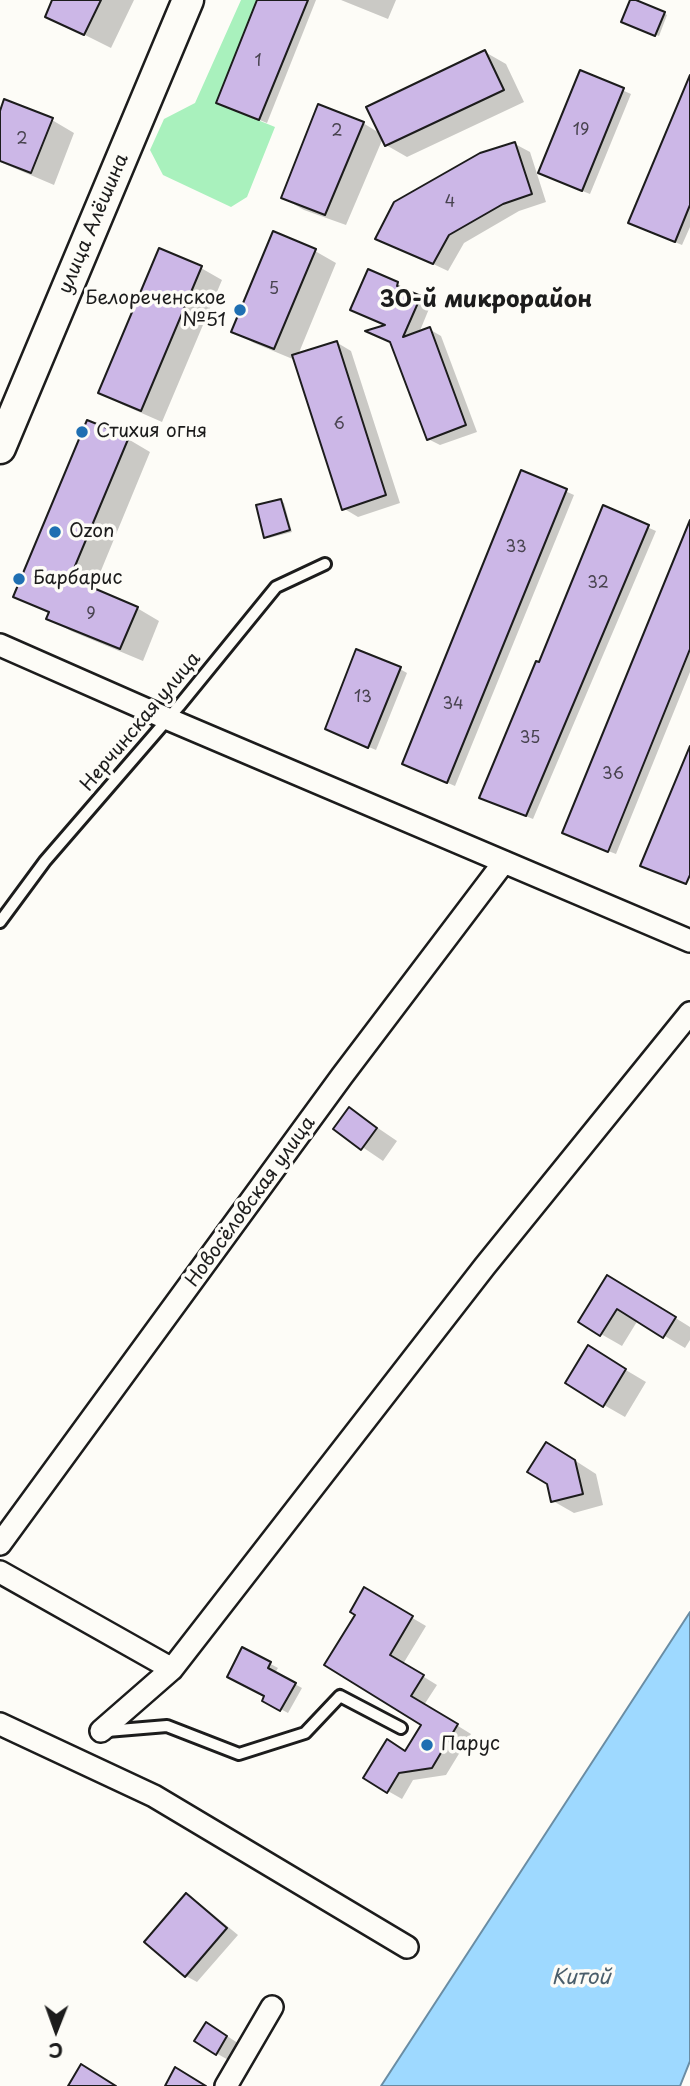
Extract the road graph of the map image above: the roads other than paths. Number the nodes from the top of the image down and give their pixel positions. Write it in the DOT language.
graph roads {
  1 [pos="188,0"];
  2 [pos="0,448"];
  3 [pos="325,565"];
  4 [pos="0,645"];
  5 [pos="168,719"];
  6 [pos="504,862"];
  7 [pos="0,922"];
  8 [pos="690,941"];
  9 [pos="690,1013"];
  10 [pos="0,1544"];
  11 [pos="0,1572"];
  12 [pos="172,1669"];
  13 [pos="0,1724"];
  14 [pos="401,1728"];
  15 [pos="101,1731"];
  16 [pos="407,1947"];
  17 [pos="272,2007"];
  18 [pos="226,2086"];
  1 -- 2 [label="street, улица Алёшина"];
  3 -- 5 [label="lane, Нерчинская улица"];
  4 -- 5 [label="street"];
  5 -- 6 [label="street"];
  5 -- 7 [label="lane, Нерчинская улица"];
  6 -- 8 [label="street"];
  6 -- 10 [label="street, Новосёловская улица"];
  9 -- 12 [label="street"];
  11 -- 12 [label="street"];
  12 -- 15 [label="street"];
  13 -- 16 [label="street"];
  14 -- 15 [label="lane"];
  17 -- 18 [label="street"];
}
